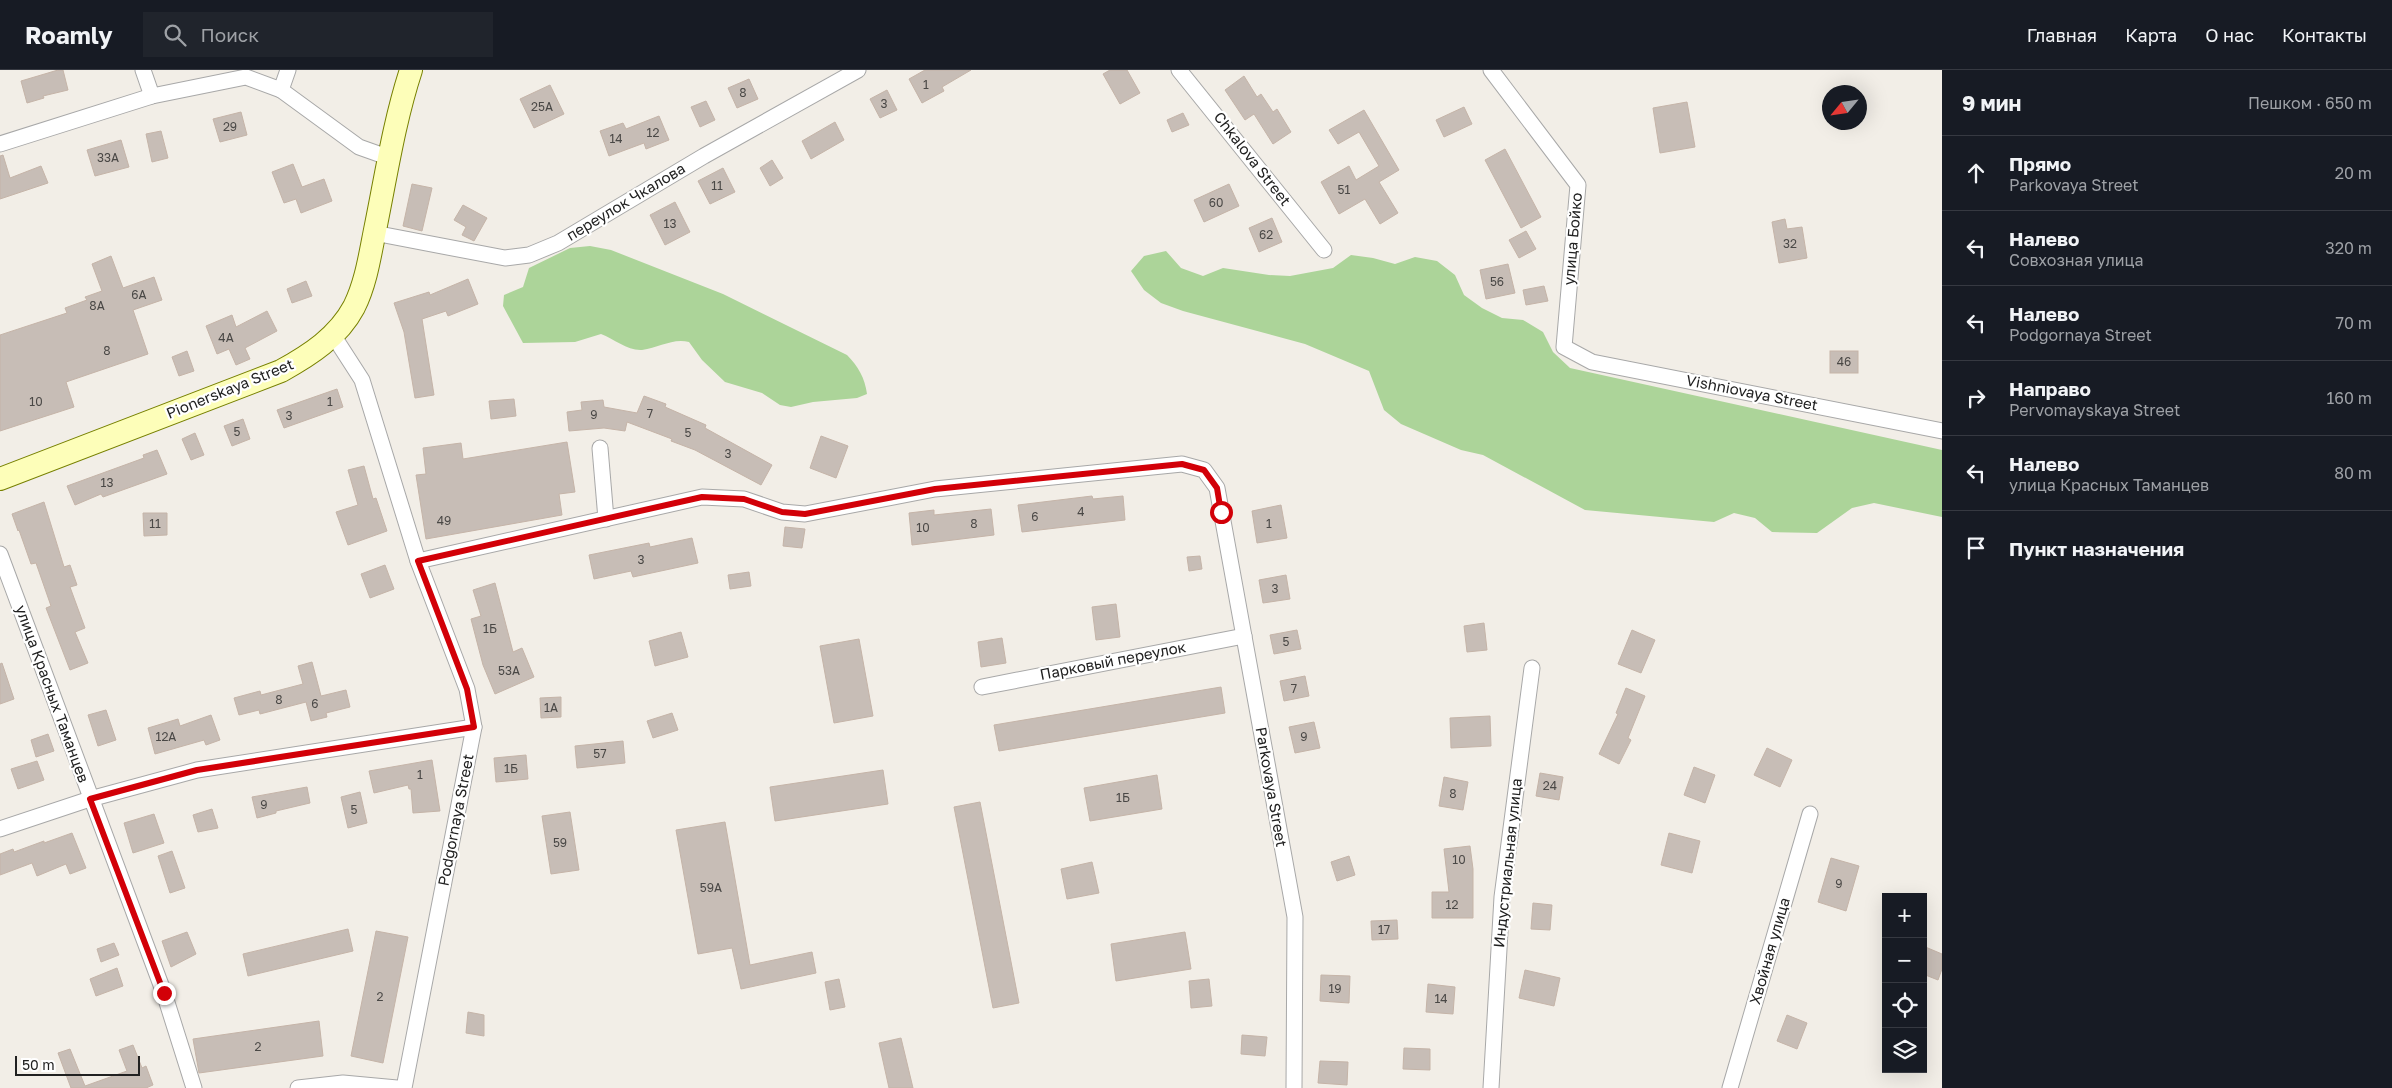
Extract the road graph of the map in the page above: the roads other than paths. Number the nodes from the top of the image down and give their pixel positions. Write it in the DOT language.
graph roads {
  1 [pos="143,70"];
  2 [pos="288,70"];
  3 [pos="411,70"];
  4 [pos="858,70"];
  5 [pos="1180,70"];
  6 [pos="1491,70"];
  7 [pos="281,90"];
  8 [pos="152,96"];
  9 [pos="0,144"];
  10 [pos="390,158"];
  11 [pos="374,233"];
  12 [pos="1324,250"];
  13 [pos="333,335"];
  14 [pos="1564,347"];
  15 [pos="1942,431"];
  16 [pos="600,448"];
  17 [pos="0,479"];
  18 [pos="606,519"];
  19 [pos="0,554"];
  20 [pos="418,561"];
  21 [pos="1244,636"];
  22 [pos="1532,668"];
  23 [pos="982,687"];
  24 [pos="474,727"];
  25 [pos="90,799"];
  26 [pos="1810,814"];
  27 [pos="0,829"];
  28 [pos="194,1088"];
  29 [pos="298,1088"];
  30 [pos="397,1088"];
  31 [pos="404,1088"];
  32 [pos="1294,1088"];
  33 [pos="1491,1088"];
  34 [pos="1730,1088"];
  1 -- 8 [label="street"];
  2 -- 7 [label="street"];
  3 -- 10 [label="main road, Pionerskaya Street"];
  4 -- 11 [label="street, переулок Чкалова"];
  5 -- 12 [label="street, Chkalova Street"];
  6 -- 14 [label="street, улица Бойко"];
  7 -- 8 [label="street"];
  7 -- 10 [label="street"];
  8 -- 9 [label="street"];
  10 -- 11 [label="main road, Pionerskaya Street"];
  11 -- 13 [label="main road, Pionerskaya Street"];
  13 -- 17 [label="main road, Pionerskaya Street"];
  13 -- 20 [label="street, Podgornaya Street"];
  14 -- 15 [label="street, Vishniovaya Street"];
  16 -- 18 [label="street"];
  18 -- 20 [label="street"];
  18 -- 21 [label="street, Parkovaya Street"];
  19 -- 25 [label="street, улица Красных Таманцев"];
  20 -- 24 [label="street, Podgornaya Street"];
  21 -- 23 [label="street, Парковый переулок"];
  21 -- 32 [label="street, Parkovaya Street"];
  22 -- 33 [label="street, Индустриальная улица"];
  24 -- 25 [label="street"];
  24 -- 31 [label="street, Podgornaya Street"];
  25 -- 27 [label="street"];
  25 -- 28 [label="street, улица Красных Таманцев"];
  26 -- 34 [label="street, Хвойная улица"];
  29 -- 30 [label="street"];
}
